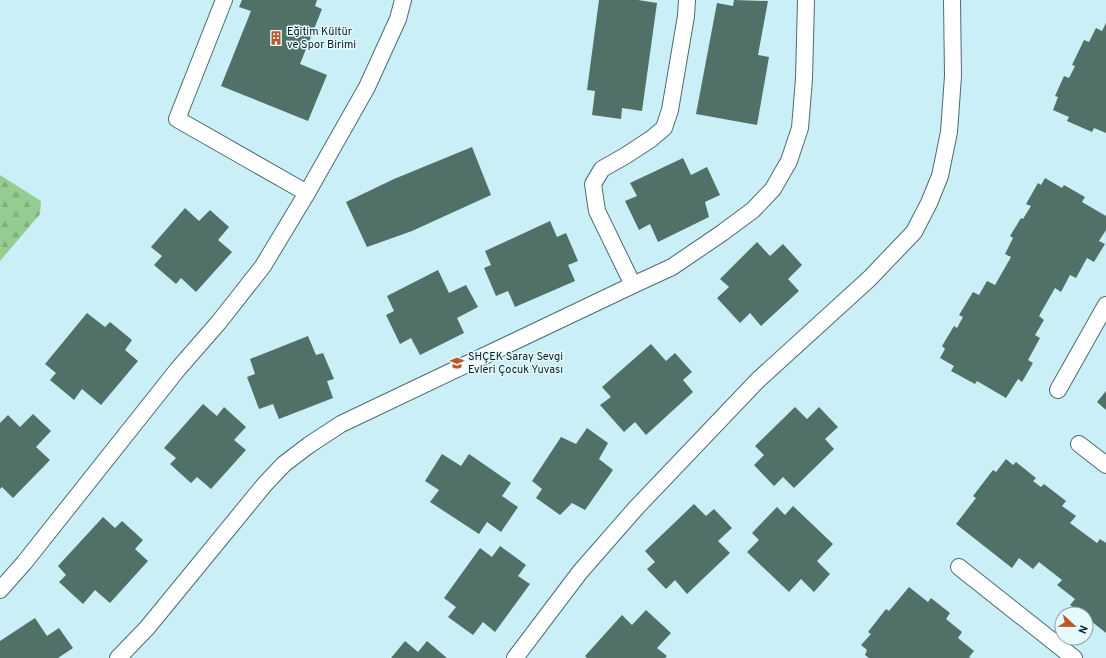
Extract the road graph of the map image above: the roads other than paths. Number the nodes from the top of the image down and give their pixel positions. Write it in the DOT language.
graph roads {
  1 [pos="224,0"];
  2 [pos="403,0"];
  3 [pos="687,0"];
  4 [pos="806,0"];
  5 [pos="952,0"];
  6 [pos="306,193"];
  7 [pos="633,285"];
  8 [pos="1106,305"];
  9 [pos="1058,390"];
  10 [pos="1079,444"];
  11 [pos="1106,465"];
  12 [pos="959,567"];
  13 [pos="0,590"];
  14 [pos="118,658"];
  15 [pos="515,658"];
  16 [pos="1074,658"];
  1 -- 6 [label="lane"];
  2 -- 6 [label="lane"];
  3 -- 7 [label="lane"];
  4 -- 7 [label="lane"];
  5 -- 15 [label="lane"];
  6 -- 13 [label="lane"];
  7 -- 14 [label="lane"];
  8 -- 9 [label="lane"];
  10 -- 11 [label="lane"];
  12 -- 16 [label="lane"];
}
